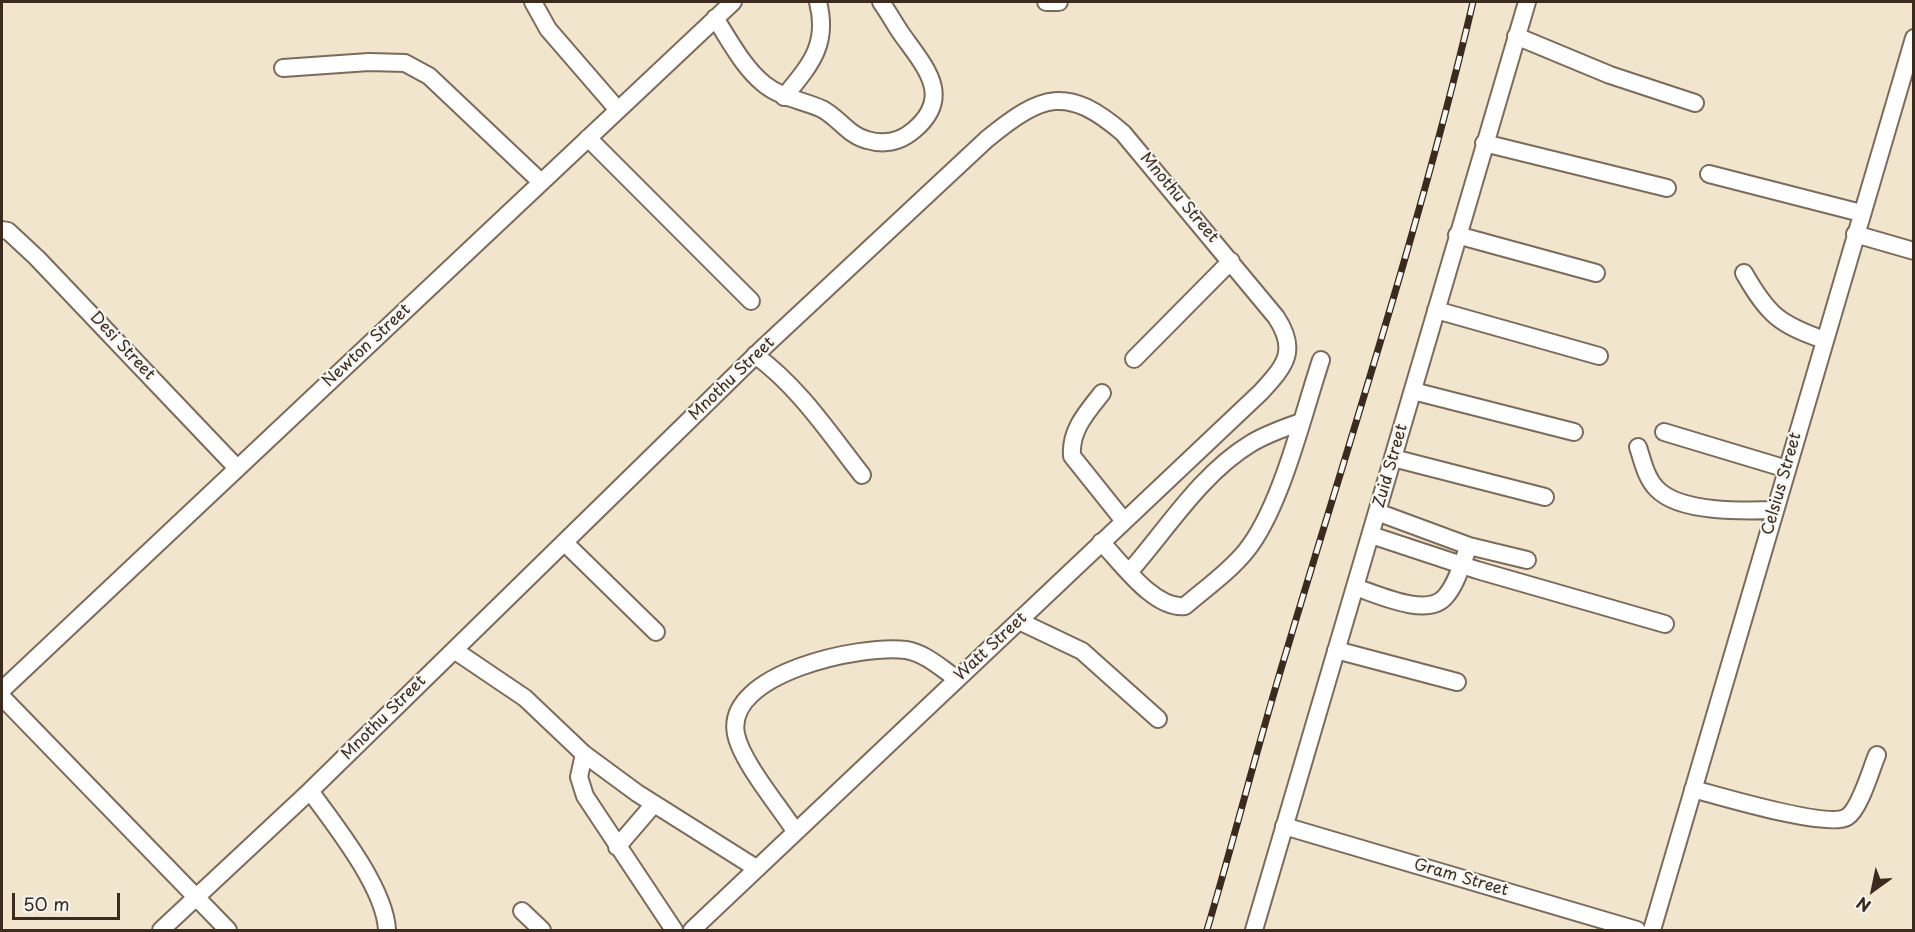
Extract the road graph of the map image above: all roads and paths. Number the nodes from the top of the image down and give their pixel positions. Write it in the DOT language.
graph roads {
  1 [pos="533,2"];
  2 [pos="733,2"];
  3 [pos="818,2"];
  4 [pos="881,2"];
  5 [pos="1046,2"];
  6 [pos="1059,2"];
  7 [pos="1527,2"];
  8 [pos="715,18"];
  9 [pos="1516,36"];
  10 [pos="1914,38"];
  11 [pos="284,68"];
  12 [pos="784,97"];
  13 [pos="1695,103"];
  14 [pos="618,110"];
  15 [pos="588,138"];
  16 [pos="1484,143"];
  17 [pos="1709,174"];
  18 [pos="541,182"];
  19 [pos="1667,188"];
  20 [pos="1862,213"];
  21 [pos="2,230"];
  22 [pos="1855,234"];
  23 [pos="1457,236"];
  24 [pos="1914,251"];
  25 [pos="1231,261"];
  26 [pos="1596,273"];
  27 [pos="1744,273"];
  28 [pos="751,301"];
  29 [pos="1436,310"];
  30 [pos="1824,340"];
  31 [pos="755,356"];
  32 [pos="1599,356"];
  33 [pos="1134,359"];
  34 [pos="1286,360"];
  35 [pos="1321,360"];
  36 [pos="1413,391"];
  37 [pos="1102,393"];
  38 [pos="1301,422"];
  39 [pos="1574,432"];
  40 [pos="1664,432"];
  41 [pos="1638,447"];
  42 [pos="1393,458"];
  43 [pos="237,468"];
  44 [pos="1787,469"];
  45 [pos="1174,473"];
  46 [pos="862,475"];
  47 [pos="1194,496"];
  48 [pos="1545,497"];
  49 [pos="1775,510"];
  50 [pos="1377,512"];
  51 [pos="1124,521"];
  52 [pos="1371,535"];
  53 [pos="1101,542"];
  54 [pos="565,543"];
  55 [pos="1469,546"];
  56 [pos="1527,560"];
  57 [pos="1461,565"];
  58 [pos="1130,571"];
  59 [pos="1355,587"];
  60 [pos="1019,621"];
  61 [pos="1665,624"];
  62 [pos="656,632"];
  63 [pos="454,650"];
  64 [pos="1336,650"];
  65 [pos="957,679"];
  66 [pos="1458,682"];
  67 [pos="2,690"];
  68 [pos="2,697"];
  69 [pos="1158,719"];
  70 [pos="584,754"];
  71 [pos="1877,754"];
  72 [pos="1693,789"];
  73 [pos="310,791"];
  74 [pos="654,804"];
  75 [pos="1284,826"];
  76 [pos="795,831"];
  77 [pos="617,847"];
  78 [pos="756,868"];
  79 [pos="197,897"];
  80 [pos="522,911"];
  81 [pos="161,930"];
  82 [pos="228,930"];
  83 [pos="387,930"];
  84 [pos="542,930"];
  85 [pos="674,930"];
  86 [pos="692,930"];
  87 [pos="1254,930"];
  88 [pos="1637,930"];
  89 [pos="1652,930"];
  1 -- 14 [label="street"];
  2 -- 8 [label="street, Newton Street"];
  3 -- 12 [label="street"];
  4 -- 12 [label="street"];
  5 -- 6 [label="street"];
  7 -- 9 [label="street, Zuid Street"];
  8 -- 12 [label="street"];
  8 -- 14 [label="street, Newton Street"];
  9 -- 13 [label="street"];
  9 -- 16 [label="street, Zuid Street"];
  10 -- 20 [label="street, Celsius Street"];
  11 -- 18 [label="street"];
  14 -- 15 [label="street, Newton Street"];
  15 -- 18 [label="street, Newton Street"];
  15 -- 28 [label="street"];
  16 -- 19 [label="street"];
  16 -- 23 [label="street, Zuid Street"];
  17 -- 20 [label="street"];
  18 -- 43 [label="street, Newton Street"];
  20 -- 22 [label="street, Celsius Street"];
  21 -- 43 [label="street, Desi Street"];
  22 -- 24 [label="street"];
  22 -- 30 [label="street, Celsius Street"];
  23 -- 26 [label="street"];
  23 -- 29 [label="street, Zuid Street"];
  25 -- 31 [label="street, Mnothu Street"];
  25 -- 33 [label="street"];
  25 -- 34 [label="street, Mnothu Street"];
  27 -- 30 [label="street"];
  29 -- 32 [label="street"];
  29 -- 36 [label="street, Zuid Street"];
  30 -- 44 [label="street, Celsius Street"];
  31 -- 46 [label="street"];
  31 -- 54 [label="street, Mnothu Street"];
  34 -- 45 [label="street, Watt Street"];
  35 -- 38 [label="street"];
  36 -- 39 [label="street"];
  36 -- 42 [label="street, Zuid Street"];
  37 -- 51 [label="street"];
  38 -- 47 [label="street"];
  38 -- 58 [label="street"];
  40 -- 44 [label="street"];
  41 -- 49 [label="street"];
  42 -- 48 [label="street"];
  42 -- 50 [label="street, Zuid Street"];
  43 -- 67 [label="street, Newton Street"];
  44 -- 49 [label="street, Celsius Street"];
  45 -- 47 [label="street"];
  45 -- 51 [label="street, Watt Street"];
  47 -- 58 [label="street"];
  49 -- 72 [label="street, Celsius Street"];
  50 -- 52 [label="street, Zuid Street"];
  50 -- 55 [label="street"];
  51 -- 53 [label="street, Watt Street"];
  52 -- 57 [label="street"];
  52 -- 59 [label="street, Zuid Street"];
  53 -- 58 [label="street"];
  53 -- 60 [label="street, Watt Street"];
  54 -- 62 [label="street"];
  54 -- 63 [label="street, Mnothu Street"];
  55 -- 56 [label="street"];
  55 -- 57 [label="street"];
  57 -- 59 [label="street"];
  57 -- 61 [label="street"];
  59 -- 64 [label="street, Zuid Street"];
  60 -- 65 [label="street, Watt Street"];
  60 -- 69 [label="street"];
  63 -- 70 [label="street"];
  63 -- 73 [label="street, Mnothu Street"];
  64 -- 66 [label="street"];
  64 -- 75 [label="street, Zuid Street"];
  65 -- 76 [label="street, Watt Street"];
  65 -- 76 [label="street"];
  68 -- 79 [label="street"];
  70 -- 74 [label="street"];
  70 -- 77 [label="street"];
  71 -- 72 [label="street"];
  72 -- 89 [label="street, Celsius Street"];
  73 -- 79 [label="street, Mnothu Street"];
  73 -- 83 [label="street"];
  74 -- 77 [label="street"];
  74 -- 78 [label="street"];
  75 -- 87 [label="street, Zuid Street"];
  75 -- 88 [label="street, Gram Street"];
  76 -- 78 [label="street, Watt Street"];
  77 -- 85 [label="street"];
  78 -- 86 [label="street, Watt Street"];
  79 -- 81 [label="street, Mnothu Street"];
  79 -- 82 [label="street"];
  80 -- 84 [label="street"];
}
